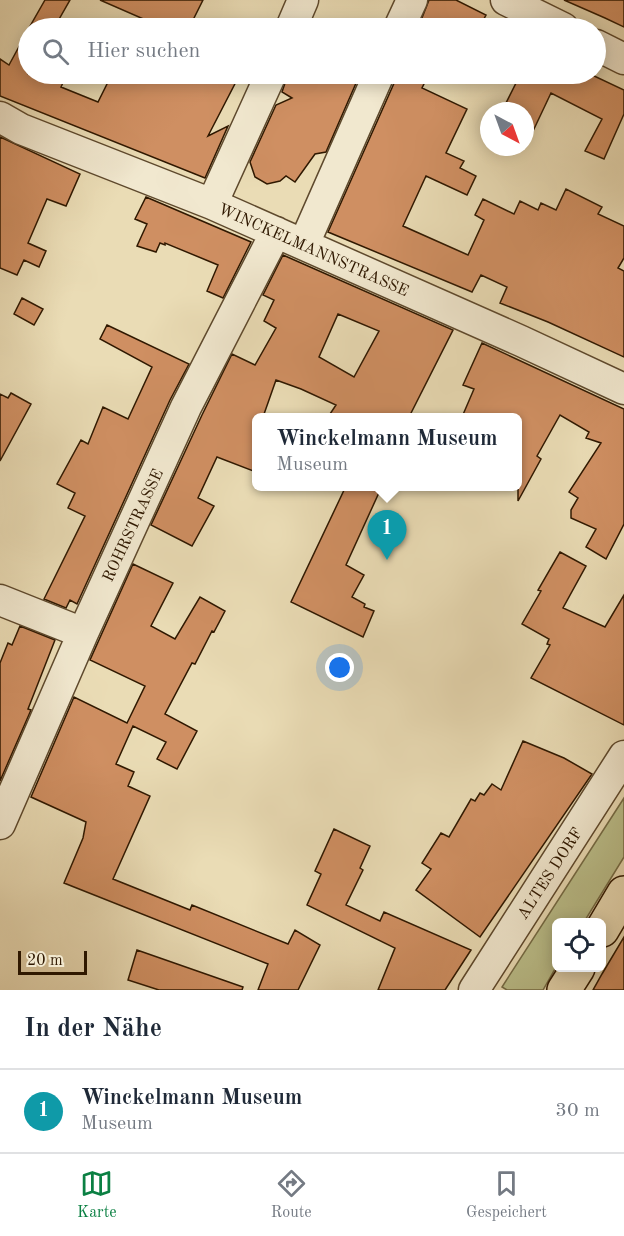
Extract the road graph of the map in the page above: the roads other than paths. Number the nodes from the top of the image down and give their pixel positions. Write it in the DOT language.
graph roads {
  1 [pos="303,0"];
  2 [pos="412,0"];
  3 [pos="506,0"];
  4 [pos="295,18"];
  5 [pos="404,18"];
  6 [pos="543,18"];
  7 [pos="606,50"];
  8 [pos="624,59"];
  9 [pos="267,84"];
  10 [pos="375,84"];
  11 [pos="0,117"];
  12 [pos="212,204"];
  13 [pos="276,232"];
  14 [pos="304,244"];
  15 [pos="624,389"];
  16 [pos="0,600"];
  17 [pos="83,633"];
  18 [pos="624,756"];
  19 [pos="0,824"];
  20 [pos="624,893"];
  21 [pos="606,923"];
  22 [pos="575,972"];
  23 [pos="474,990"];
  24 [pos="564,990"];
  1 -- 4 [label="street"];
  2 -- 5 [label="street"];
  3 -- 6 [label="street"];
  7 -- 8 [label="street"];
  9 -- 12 [label="street"];
  10 -- 14 [label="street"];
  11 -- 12 [label="street, WINCKELMANNSTRASSE"];
  12 -- 13 [label="street, WINCKELMANNSTRASSE"];
  13 -- 14 [label="street, WINCKELMANNSTRASSE"];
  13 -- 17 [label="street, ROHRSTRASSE"];
  14 -- 15 [label="street, WINCKELMANNSTRASSE"];
  16 -- 17 [label="street"];
  17 -- 19 [label="street, ROHRSTRASSE"];
  18 -- 23 [label="street, ALTES DORF"];
  20 -- 21 [label="main road"];
  22 -- 24 [label="main road"];
}
